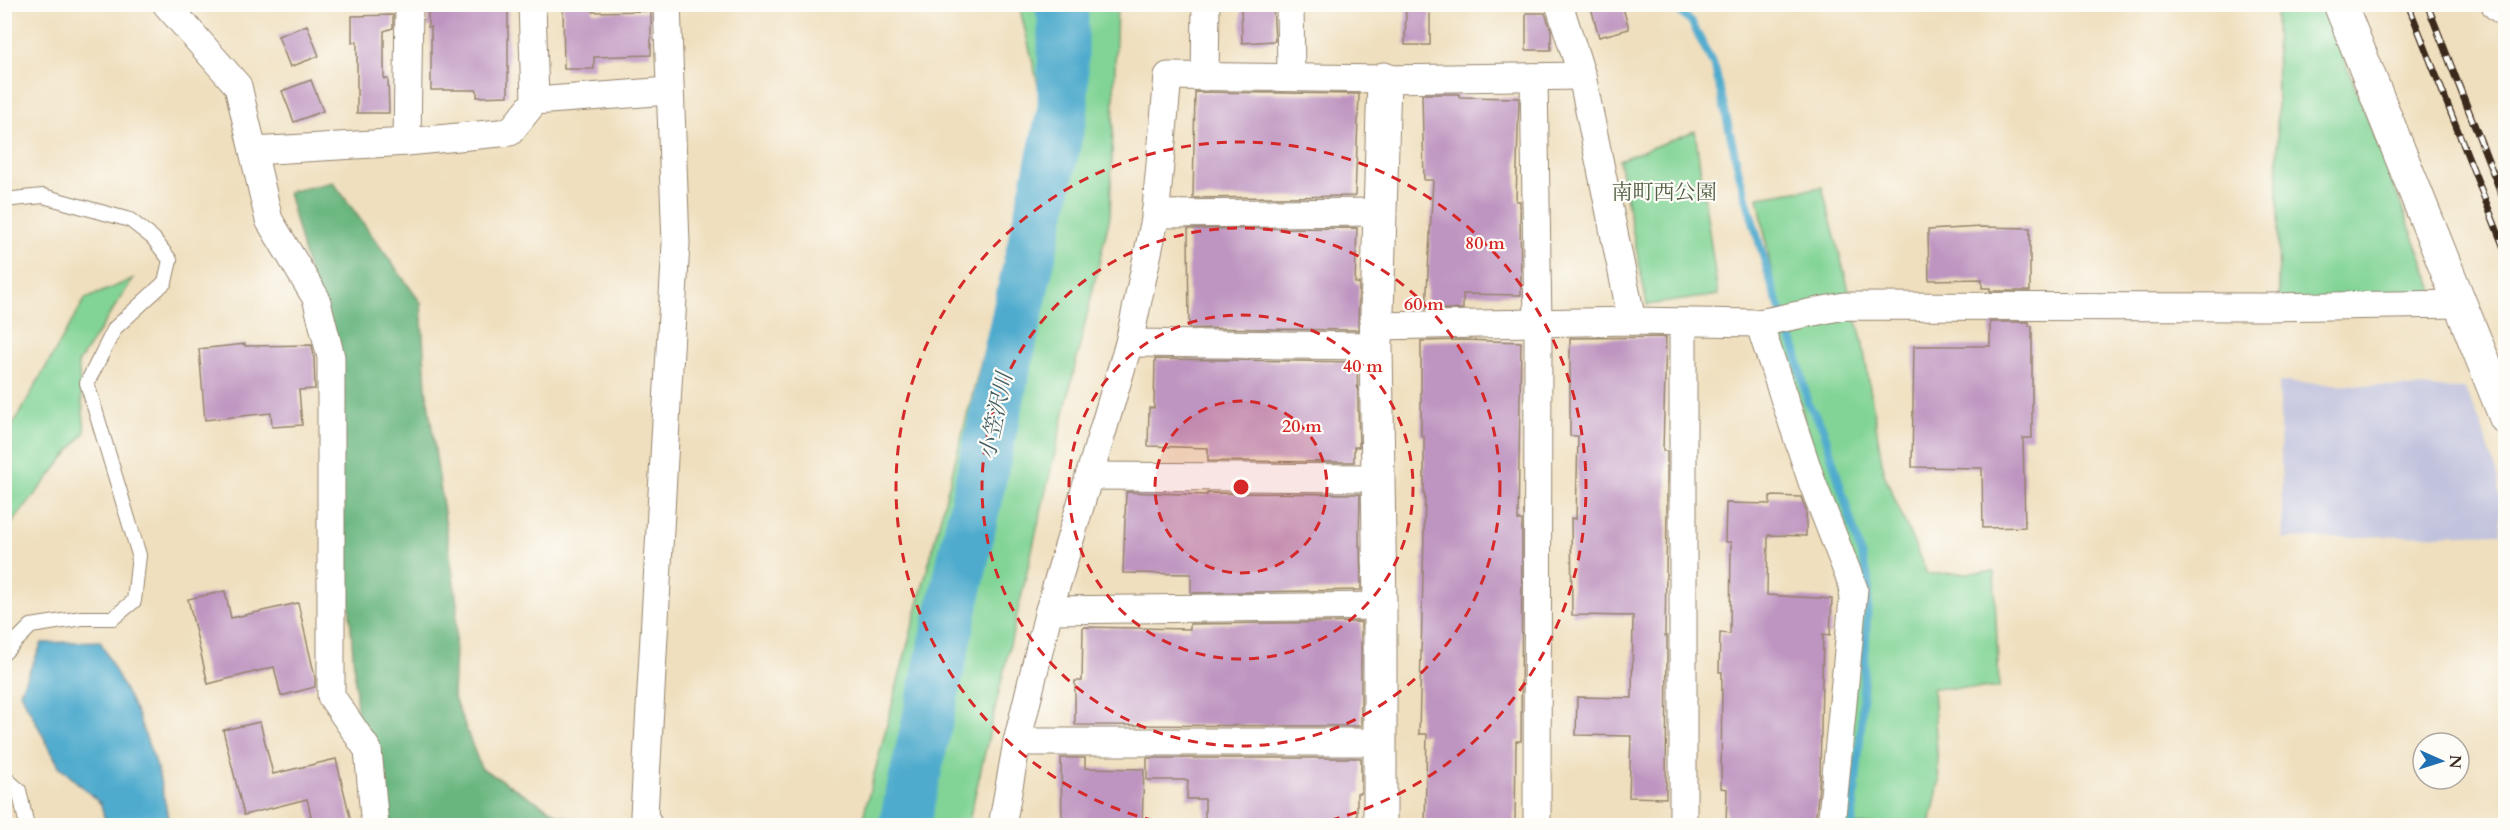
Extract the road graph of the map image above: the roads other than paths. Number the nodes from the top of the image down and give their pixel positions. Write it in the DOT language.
graph roads {
  1 [pos="166,4"];
  2 [pos="409,4"];
  3 [pos="532,4"];
  4 [pos="667,4"];
  5 [pos="1206,4"];
  6 [pos="1290,4"];
  7 [pos="1559,4"];
  8 [pos="2340,4"];
  9 [pos="2498,4"];
  10 [pos="2505,9"];
  11 [pos="1581,76"];
  12 [pos="1205,77"];
  13 [pos="1291,77"];
  14 [pos="1534,77"];
  15 [pos="1384,79"];
  16 [pos="669,91"];
  17 [pos="535,100"];
  18 [pos="407,142"];
  19 [pos="253,151"];
  20 [pos="4,200"];
  21 [pos="1380,212"];
  22 [pos="1155,214"];
  23 [pos="2460,304"];
  24 [pos="1632,321"];
  25 [pos="1683,322"];
  26 [pos="1538,323"];
  27 [pos="1759,323"];
  28 [pos="1377,336"];
  29 [pos="1129,343"];
  30 [pos="2505,418"];
  31 [pos="1089,476"];
  32 [pos="1379,478"];
  33 [pos="1380,606"];
  34 [pos="1049,610"];
  35 [pos="4,653"];
  36 [pos="1017,742"];
  37 [pos="1380,742"];
  38 [pos="4,777"];
  39 [pos="27,825"];
  40 [pos="375,825"];
  41 [pos="649,825"];
  42 [pos="1002,825"];
  43 [pos="1380,825"];
  44 [pos="1537,825"];
  45 [pos="1683,825"];
  46 [pos="1831,825"];
  1 -- 19 [label="street"];
  2 -- 18 [label="street"];
  3 -- 17 [label="street"];
  4 -- 16 [label="street"];
  5 -- 12 [label="street"];
  6 -- 13 [label="street"];
  7 -- 11 [label="street"];
  8 -- 23 [label="street"];
  9 -- 10 [label="street"];
  11 -- 14 [label="street"];
  11 -- 24 [label="street"];
  12 -- 13 [label="street"];
  12 -- 22 [label="street"];
  13 -- 15 [label="street"];
  14 -- 15 [label="street"];
  14 -- 26 [label="street"];
  15 -- 21 [label="street"];
  16 -- 17 [label="street"];
  16 -- 41 [label="street"];
  17 -- 18 [label="street"];
  18 -- 19 [label="street"];
  19 -- 40 [label="street"];
  20 -- 35 [label="lane"];
  21 -- 22 [label="street"];
  21 -- 28 [label="street"];
  22 -- 29 [label="street"];
  23 -- 27 [label="street"];
  23 -- 30 [label="street"];
  24 -- 25 [label="street"];
  24 -- 26 [label="street"];
  25 -- 27 [label="street"];
  25 -- 45 [label="street"];
  26 -- 28 [label="street"];
  26 -- 44 [label="street"];
  27 -- 46 [label="street"];
  28 -- 29 [label="street"];
  28 -- 32 [label="street"];
  29 -- 31 [label="street"];
  31 -- 32 [label="street"];
  31 -- 34 [label="street"];
  32 -- 33 [label="street"];
  33 -- 34 [label="street"];
  33 -- 37 [label="street"];
  34 -- 36 [label="street"];
  36 -- 37 [label="street"];
  36 -- 42 [label="street"];
  37 -- 43 [label="street"];
  38 -- 39 [label="lane"];
}
